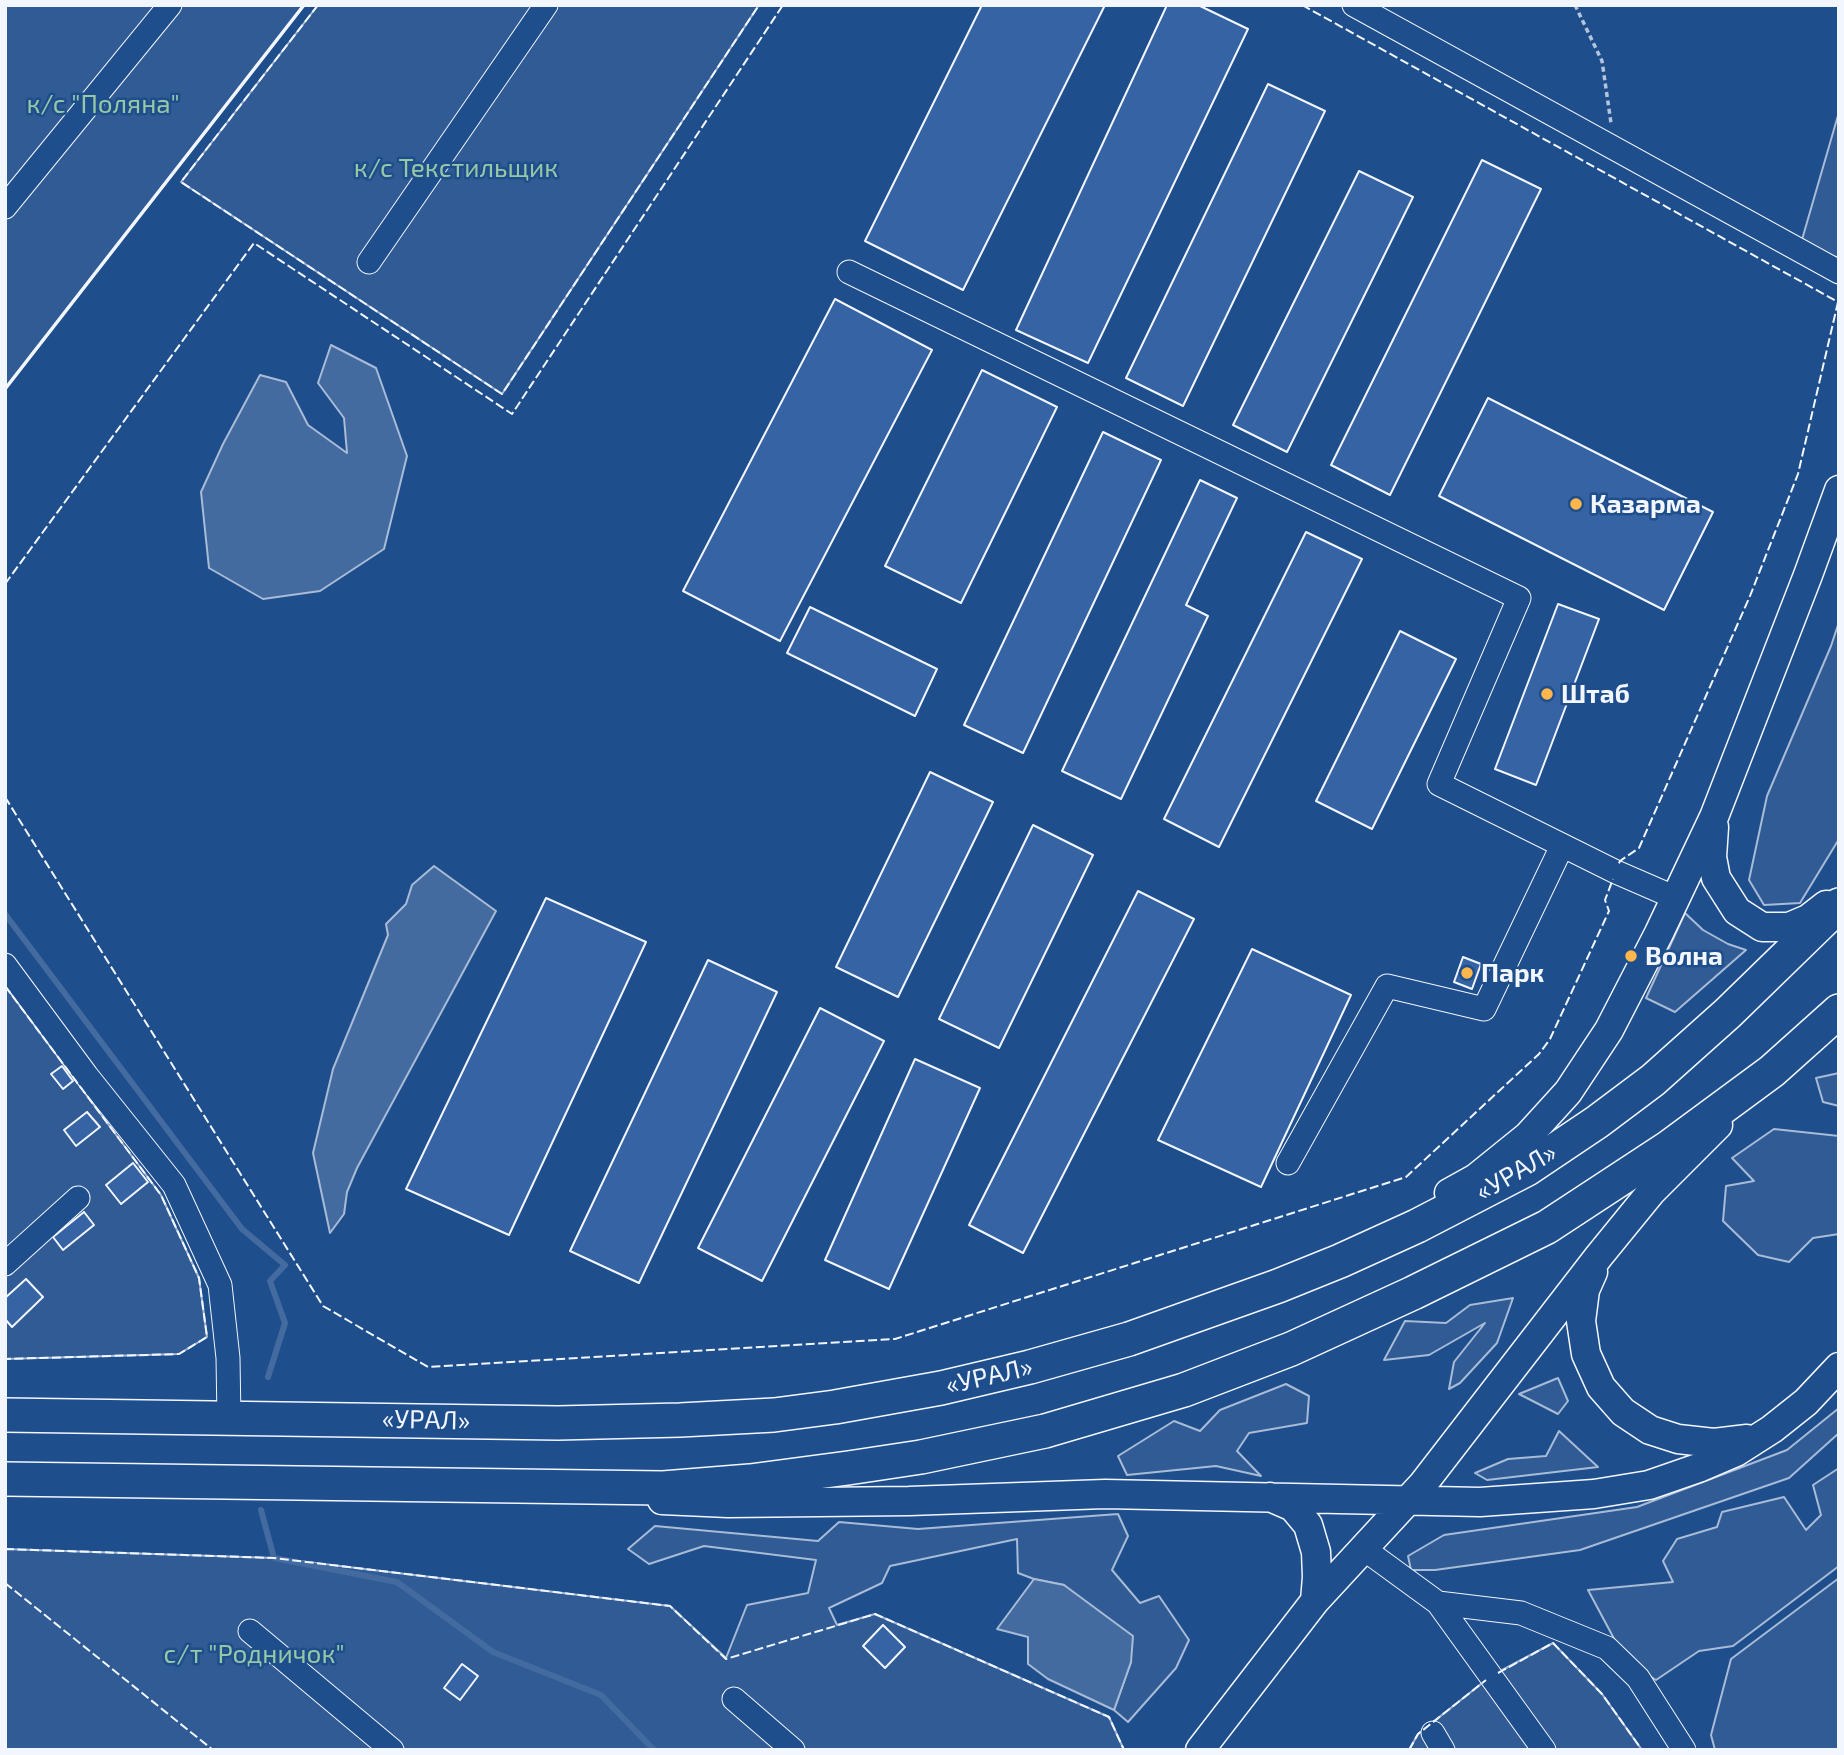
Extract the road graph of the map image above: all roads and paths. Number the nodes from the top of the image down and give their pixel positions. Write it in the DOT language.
graph roads {
  1 [pos="170,5"];
  2 [pos="546,5"];
  3 [pos="1354,5"];
  4 [pos="1576,5"];
  5 [pos="1615,150"];
  6 [pos="5,207"];
  7 [pos="369,262"];
  8 [pos="849,272"];
  9 [pos="1839,272"];
  10 [pos="1839,490"];
  11 [pos="1714,817"];
  12 [pos="1562,846"];
  13 [pos="1839,895"];
  14 [pos="1676,898"];
  15 [pos="1839,905"];
  16 [pos="5,965"];
  17 [pos="1839,1011"];
  18 [pos="1772,1071"];
  19 [pos="1288,1163"];
  20 [pos="78,1198"];
  21 [pos="1599,1256"];
  22 [pos="1340,1261"];
  23 [pos="5,1264"];
  24 [pos="1839,1367"];
  25 [pos="5,1415"];
  26 [pos="229,1419"];
  27 [pos="1772,1429"];
  28 [pos="5,1479"];
  29 [pos="537,1486"];
  30 [pos="1270,1497"];
  31 [pos="1408,1500"];
  32 [pos="1364,1549"];
  33 [pos="1315,1601"];
  34 [pos="1438,1603"];
  35 [pos="250,1631"];
  36 [pos="734,1699"];
  37 [pos="1207,1746"];
  38 [pos="393,1750"];
  39 [pos="793,1750"];
  40 [pos="1544,1750"];
  41 [pos="1684,1750"];
  1 -- 6 [label="lane"];
  2 -- 7 [label="lane"];
  3 -- 5 [label="lane"];
  4 -- 5 [label="path"];
  5 -- 9 [label="lane"];
  8 -- 12 [label="lane"];
  10 -- 11 [label="main road"];
  11 -- 13 [label="main road"];
  11 -- 14 [label="main road"];
  12 -- 14 [label="lane"];
  12 -- 19 [label="lane"];
  14 -- 22 [label="main road"];
  15 -- 22 [label="highway, «УРАЛ»"];
  16 -- 26 [label="lane"];
  17 -- 18 [label="highway"];
  18 -- 21 [label="main road"];
  18 -- 29 [label="highway"];
  20 -- 23 [label="lane"];
  21 -- 27 [label="main road"];
  21 -- 31 [label="main road"];
  22 -- 26 [label="highway, «УРАЛ»"];
  24 -- 27 [label="main road"];
  25 -- 26 [label="highway, «УРАЛ»"];
  27 -- 31 [label="main road"];
  28 -- 29 [label="highway"];
  29 -- 30 [label="main road"];
  30 -- 31 [label="main road"];
  30 -- 33 [label="main road"];
  31 -- 32 [label="main road"];
  32 -- 33 [label="main road"];
  32 -- 34 [label="lane"];
  33 -- 37 [label="main road"];
  34 -- 40 [label="lane"];
  34 -- 41 [label="lane"];
  35 -- 38 [label="lane"];
  36 -- 39 [label="lane"];
}
